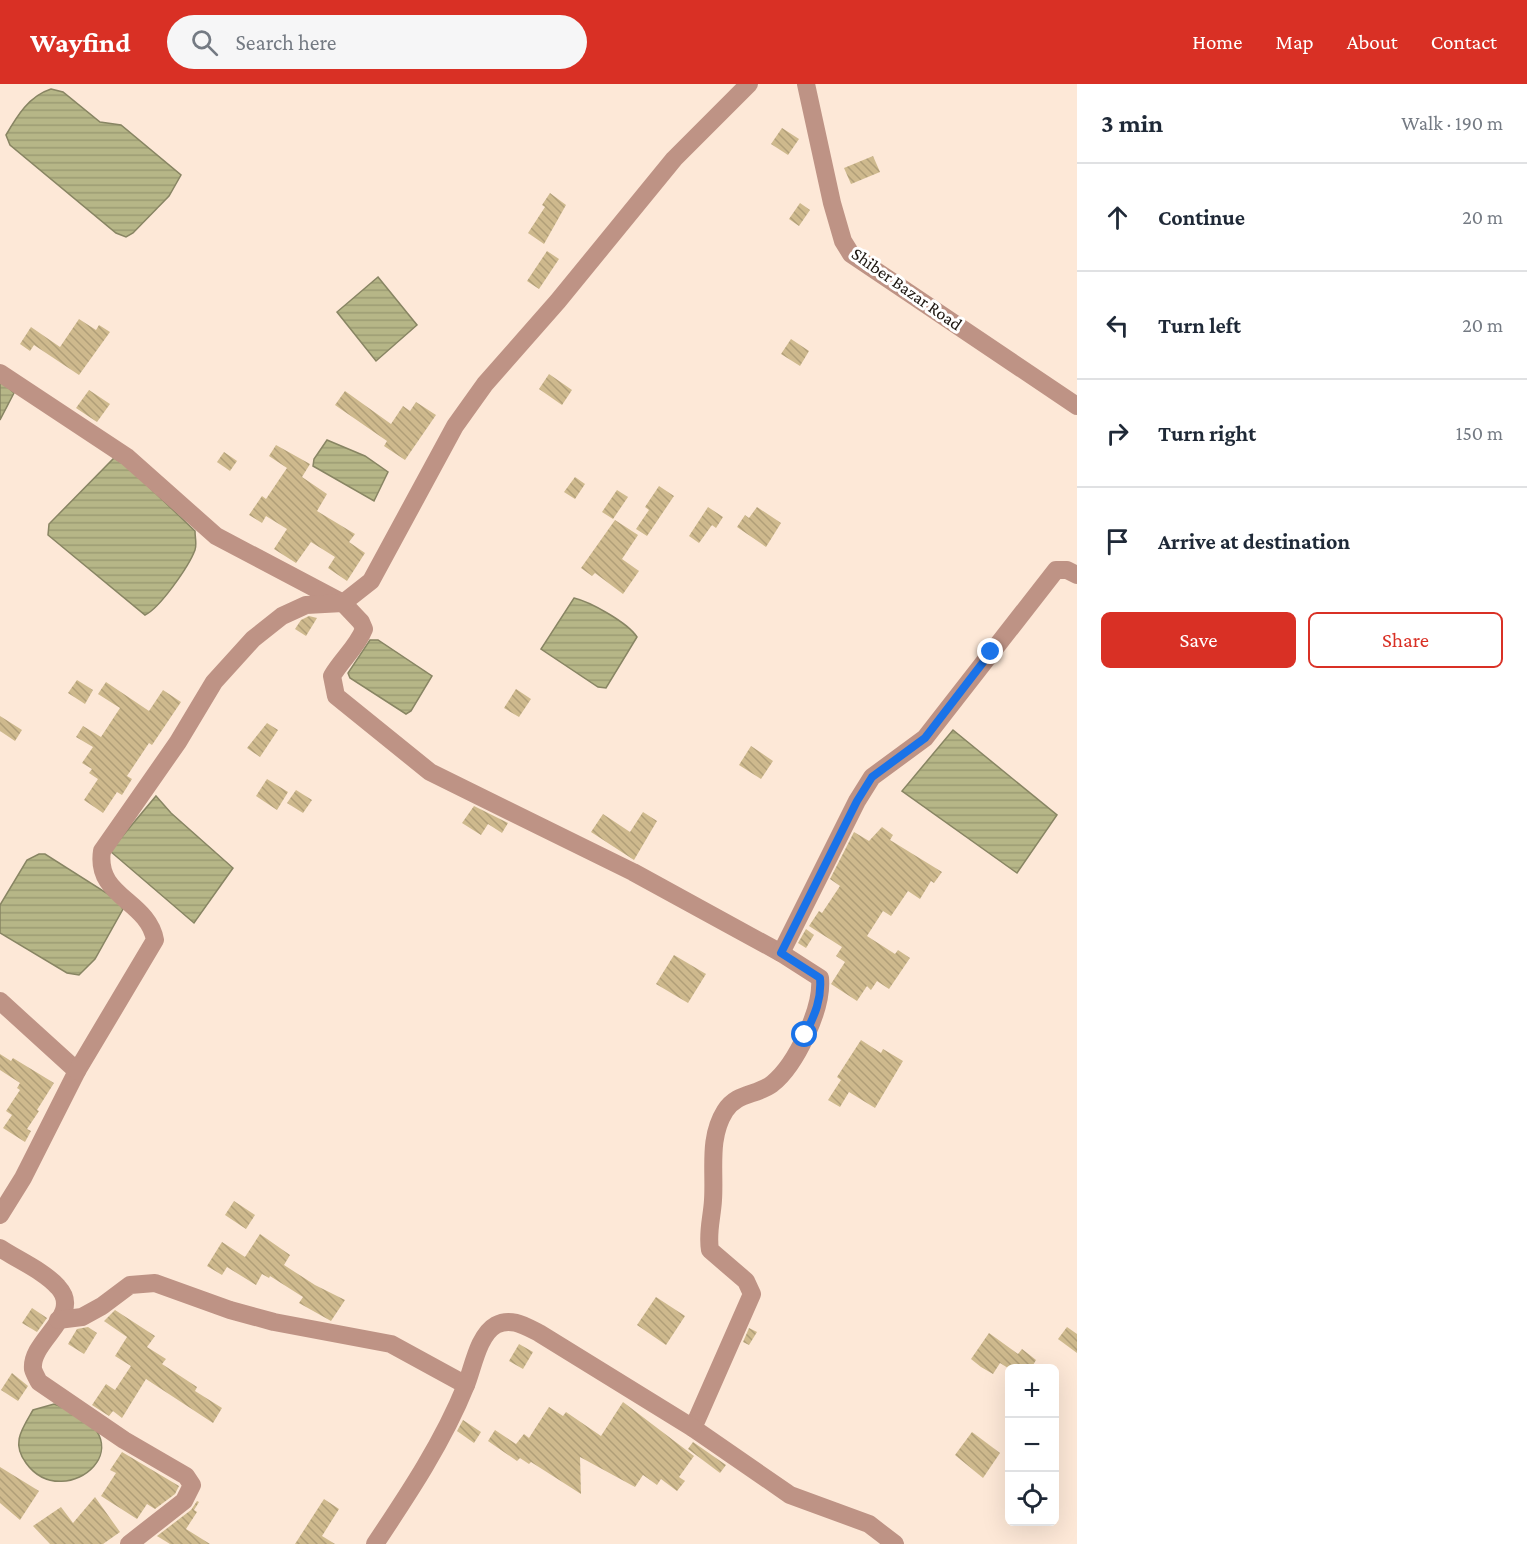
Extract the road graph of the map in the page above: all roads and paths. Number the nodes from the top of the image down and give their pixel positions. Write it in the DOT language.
graph roads {
  1 [pos="749,84"];
  2 [pos="806,84"];
  3 [pos="0,372"];
  4 [pos="1077,406"];
  5 [pos="1077,575"];
  6 [pos="343,603"];
  7 [pos="781,953"];
  8 [pos="0,1001"];
  9 [pos="76,1071"];
  10 [pos="0,1215"];
  11 [pos="0,1248"];
  12 [pos="58,1320"];
  13 [pos="466,1385"];
  14 [pos="693,1428"];
  15 [pos="129,1544"];
  16 [pos="375,1544"];
  17 [pos="895,1544"];
  1 -- 6 [label="street"];
  2 -- 4 [label="street, Shiber Bazar Road"];
  3 -- 6 [label="street"];
  5 -- 7 [label="street"];
  6 -- 7 [label="street"];
  6 -- 9 [label="street"];
  7 -- 14 [label="street"];
  8 -- 9 [label="street"];
  9 -- 10 [label="street"];
  11 -- 12 [label="street"];
  12 -- 13 [label="street"];
  12 -- 15 [label="street"];
  13 -- 14 [label="street"];
  13 -- 16 [label="street"];
  14 -- 17 [label="street"];
}
